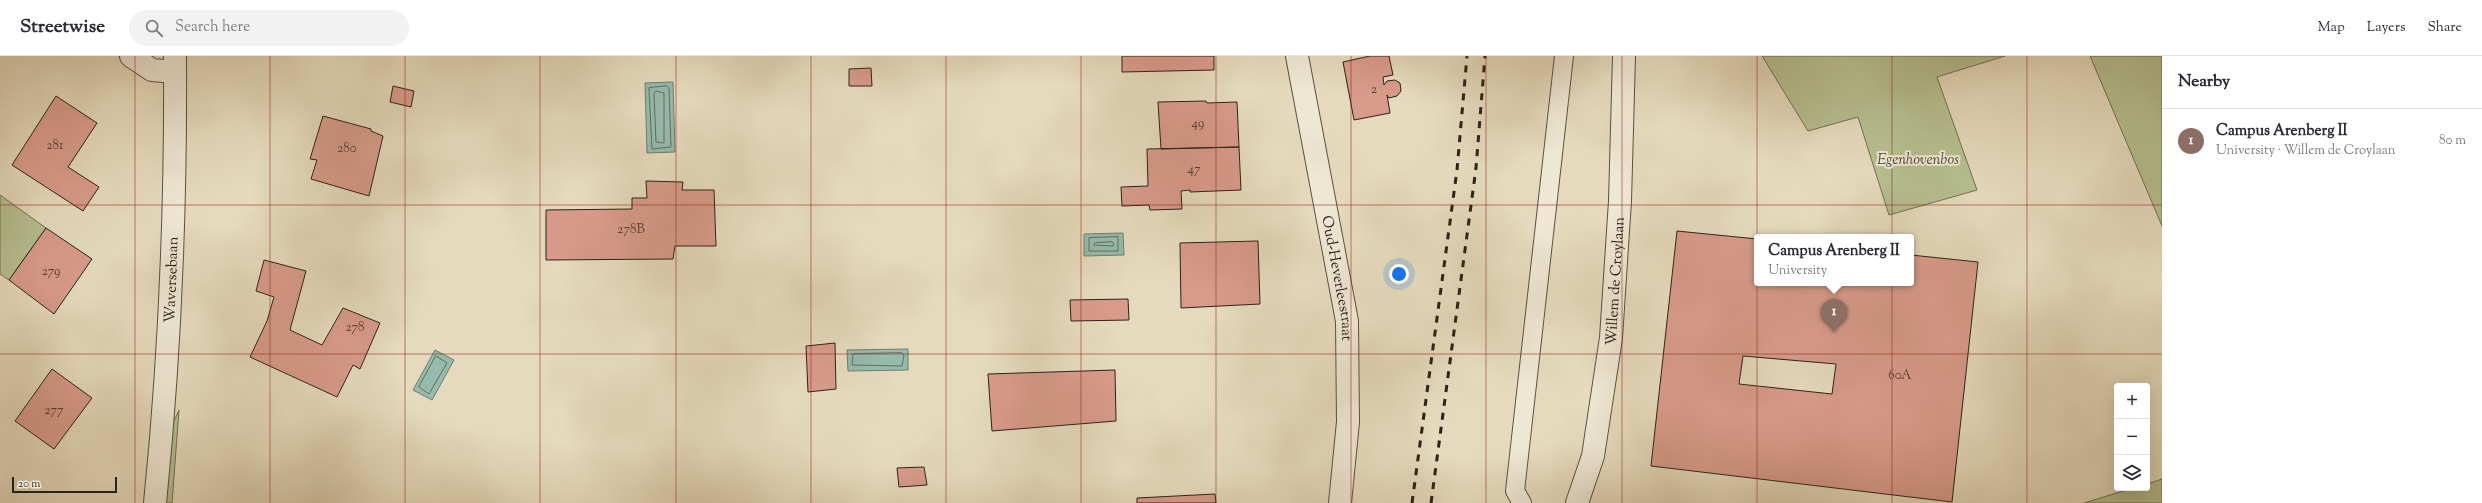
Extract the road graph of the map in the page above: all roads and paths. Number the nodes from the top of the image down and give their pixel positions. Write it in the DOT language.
graph roads {
  1 [pos="131,56"];
  2 [pos="1297,56"];
  3 [pos="1564,56"];
  4 [pos="1624,56"];
  5 [pos="175,64"];
  6 [pos="155,503"];
  7 [pos="1340,503"];
  8 [pos="1522,503"];
  9 [pos="1577,503"];
  1 -- 5 [label="street"];
  2 -- 7 [label="street, Oud-Heverleestraat"];
  3 -- 8 [label="lane"];
  4 -- 9 [label="street, Willem de Croylaan"];
  5 -- 6 [label="street, Waversebaan"];
}
